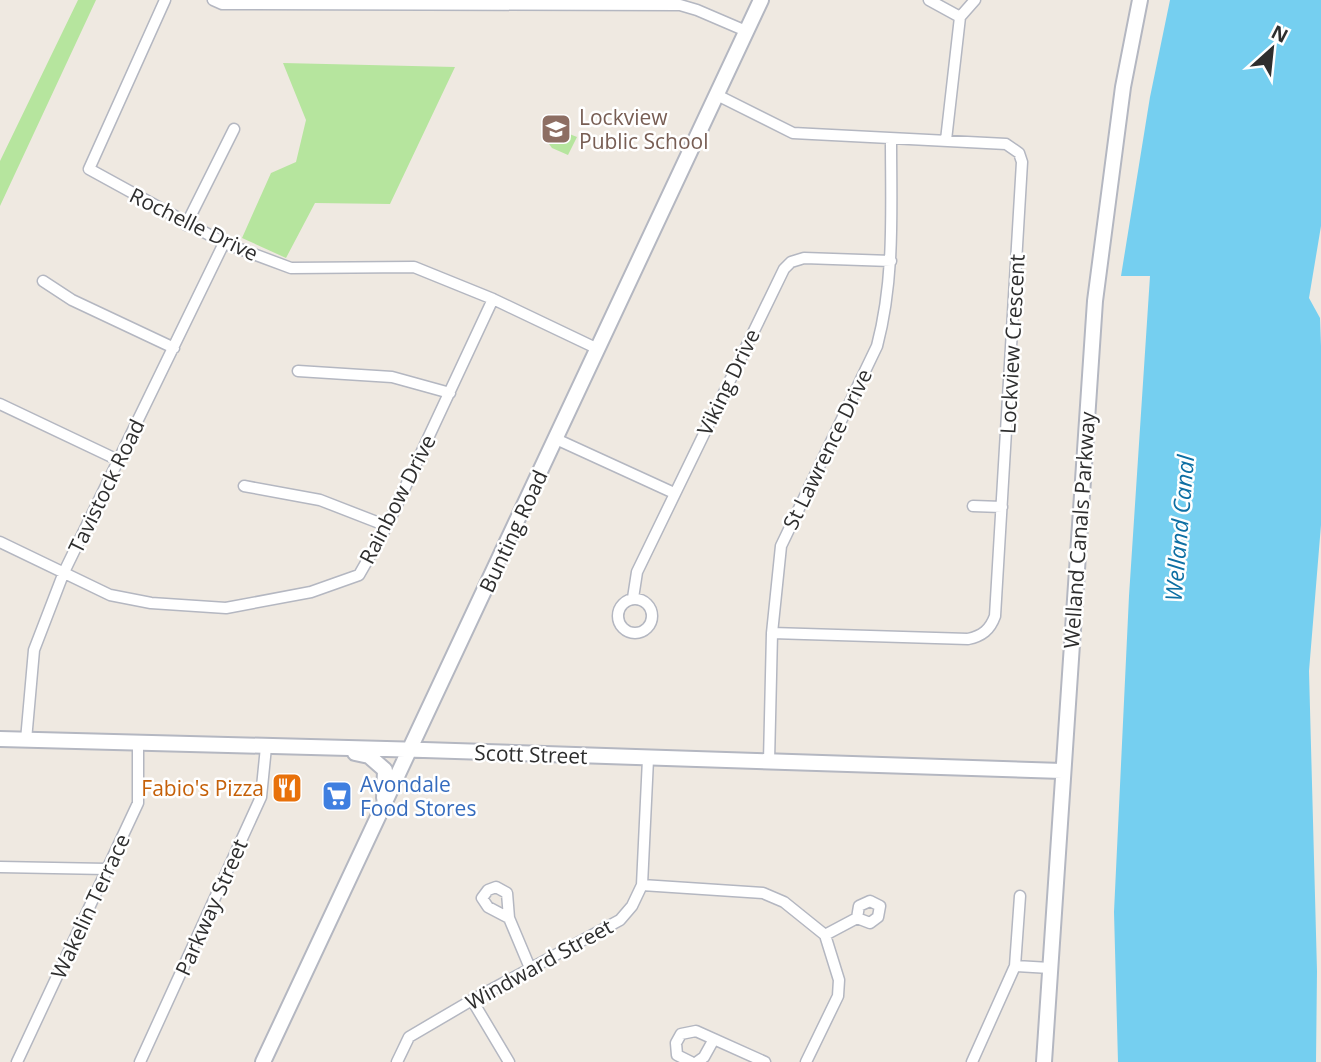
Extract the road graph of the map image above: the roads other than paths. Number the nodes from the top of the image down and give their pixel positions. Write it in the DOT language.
graph roads {
  1 [pos="165,0"];
  2 [pos="213,0"];
  3 [pos="761,0"];
  4 [pos="929,0"];
  5 [pos="975,0"];
  6 [pos="1140,0"];
  7 [pos="316,2"];
  8 [pos="560,2"];
  9 [pos="960,17"];
  10 [pos="746,31"];
  11 [pos="717,95"];
  12 [pos="234,129"];
  13 [pos="891,139"];
  14 [pos="946,140"];
  15 [pos="186,225"];
  16 [pos="224,243"];
  17 [pos="891,261"];
  18 [pos="43,281"];
  19 [pos="493,299"];
  20 [pos="174,348"];
  21 [pos="598,349"];
  22 [pos="298,371"];
  23 [pos="450,393"];
  24 [pos="0,404"];
  25 [pos="556,439"];
  26 [pos="118,460"];
  27 [pos="244,486"];
  28 [pos="674,493"];
  29 [pos="973,506"];
  30 [pos="1002,507"];
  31 [pos="387,526"];
  32 [pos="0,542"];
  33 [pos="64,572"];
  34 [pos="633,598"];
  35 [pos="772,633"];
  36 [pos="0,739"];
  37 [pos="26,740"];
  38 [pos="138,744"];
  39 [pos="266,747"];
  40 [pos="331,749"];
  41 [pos="411,749"];
  42 [pos="648,759"];
  43 [pos="769,761"];
  44 [pos="1062,771"];
  45 [pos="384,803"];
  46 [pos="0,867"];
  47 [pos="107,869"];
  48 [pos="642,886"];
  49 [pos="1020,896"];
  50 [pos="509,918"];
  51 [pos="857,918"];
  52 [pos="825,935"];
  53 [pos="1014,967"];
  54 [pos="530,968"];
  55 [pos="1050,968"];
  56 [pos="472,1000"];
  57 [pos="714,1039"];
  58 [pos="17,1062"];
  59 [pos="140,1062"];
  60 [pos="263,1062"];
  61 [pos="397,1062"];
  62 [pos="509,1062"];
  63 [pos="691,1062"];
  64 [pos="697,1062"];
  65 [pos="765,1062"];
  66 [pos="806,1062"];
  67 [pos="972,1062"];
  68 [pos="1044,1062"];
  1 -- 15 [label="street, Rochelle Drive"];
  2 -- 7 [label="street"];
  3 -- 10 [label="main road, Bunting Road"];
  4 -- 9 [label="street"];
  5 -- 9 [label="street"];
  6 -- 44 [label="main road, Welland Canals Parkway"];
  7 -- 8 [label="street"];
  8 -- 10 [label="street"];
  9 -- 14 [label="street"];
  10 -- 11 [label="main road, Bunting Road"];
  11 -- 13 [label="street, Lockview Crescent"];
  11 -- 21 [label="main road, Bunting Road"];
  12 -- 15 [label="street"];
  13 -- 14 [label="street, Lockview Crescent"];
  13 -- 17 [label="street, St Lawrence Drive"];
  14 -- 30 [label="street, Lockview Crescent"];
  15 -- 16 [label="street, Rochelle Drive"];
  16 -- 19 [label="street, Rochelle Drive"];
  16 -- 20 [label="street, Tavistock Road"];
  17 -- 28 [label="street, Viking Drive"];
  17 -- 35 [label="street, St Lawrence Drive"];
  18 -- 20 [label="street"];
  19 -- 21 [label="street, Rochelle Drive"];
  19 -- 23 [label="street, Rainbow Drive"];
  20 -- 26 [label="street, Tavistock Road"];
  21 -- 25 [label="main road, Bunting Road"];
  22 -- 23 [label="street"];
  23 -- 31 [label="street, Rainbow Drive"];
  24 -- 26 [label="street"];
  25 -- 28 [label="street"];
  25 -- 41 [label="main road, Bunting Road"];
  26 -- 33 [label="street, Tavistock Road"];
  27 -- 31 [label="street"];
  28 -- 34 [label="street, Viking Drive"];
  29 -- 30 [label="street"];
  30 -- 35 [label="street, Lockview Crescent"];
  31 -- 33 [label="street, Rainbow Drive"];
  32 -- 33 [label="street, Rainbow Drive"];
  33 -- 37 [label="street, Tavistock Road"];
  35 -- 43 [label="street, St Lawrence Drive"];
  36 -- 37 [label="main road, Scott Street"];
  37 -- 38 [label="main road, Scott Street"];
  38 -- 39 [label="main road, Scott Street"];
  38 -- 47 [label="street, Wakelin Terrace"];
  39 -- 40 [label="main road, Scott Street"];
  39 -- 59 [label="street, Parkway Street"];
  40 -- 41 [label="main road, Scott Street"];
  40 -- 45 [label="main road"];
  41 -- 42 [label="main road, Scott Street"];
  41 -- 45 [label="main road, Bunting Road"];
  42 -- 43 [label="main road, Scott Street"];
  42 -- 48 [label="street, Windward Street"];
  43 -- 44 [label="main road, Scott Street"];
  44 -- 55 [label="main road, Welland Canals Parkway"];
  45 -- 60 [label="main road, Bunting Road"];
  46 -- 47 [label="street"];
  47 -- 58 [label="street, Wakelin Terrace"];
  48 -- 52 [label="street"];
  48 -- 54 [label="street, Windward Street"];
  49 -- 53 [label="street"];
  50 -- 54 [label="street"];
  51 -- 52 [label="street"];
  52 -- 66 [label="street"];
  53 -- 55 [label="street"];
  53 -- 67 [label="street"];
  54 -- 56 [label="street, Windward Street"];
  55 -- 68 [label="main road, Welland Canals Parkway"];
  56 -- 61 [label="street, Windward Street"];
  56 -- 62 [label="street"];
  57 -- 63 [label="street"];
  57 -- 64 [label="street"];
  57 -- 65 [label="street"];
}
